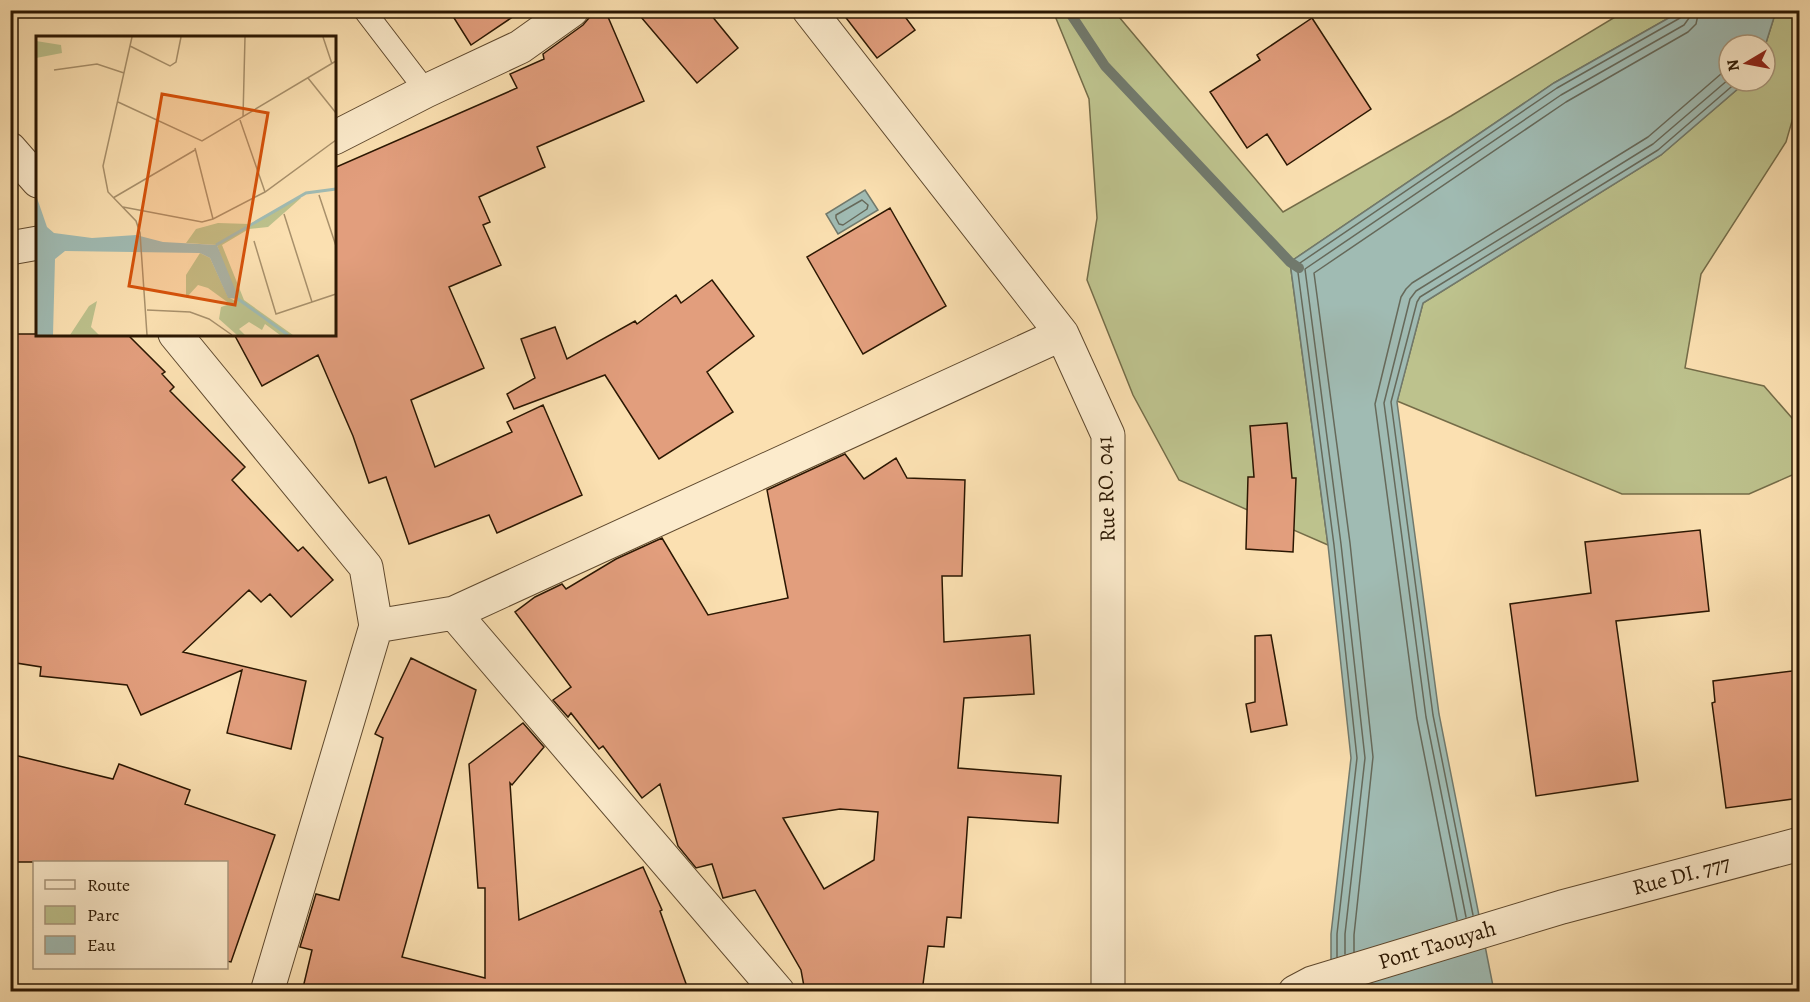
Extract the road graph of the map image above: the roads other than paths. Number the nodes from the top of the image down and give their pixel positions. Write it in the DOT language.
graph roads {
  1 [pos="364,10"];
  2 [pos="572,10"];
  3 [pos="809,10"];
  4 [pos="426,91"];
  5 [pos="336,137"];
  6 [pos="10,149"];
  7 [pos="36,179"];
  8 [pos="36,243"];
  9 [pos="10,248"];
  10 [pos="1062,334"];
  11 [pos="177,336"];
  12 [pos="454,613"];
  13 [pos="376,626"];
  14 [pos="1800,844"];
  15 [pos="1562,907"];
  16 [pos="1303,987"];
  17 [pos="267,992"];
  18 [pos="778,992"];
  19 [pos="1108,992"];
  1 -- 4 [label="lane"];
  2 -- 4 [label="street"];
  3 -- 10 [label="street, Rue RO. 041"];
  4 -- 5 [label="street"];
  6 -- 7 [label="street"];
  8 -- 9 [label="street"];
  10 -- 12 [label="street"];
  10 -- 19 [label="street, Rue RO. 041"];
  11 -- 13 [label="street"];
  12 -- 13 [label="street"];
  12 -- 18 [label="street"];
  13 -- 17 [label="street"];
  14 -- 15 [label="street, Rue DI. 777"];
  15 -- 16 [label="street, Pont Taouyah"];
}
